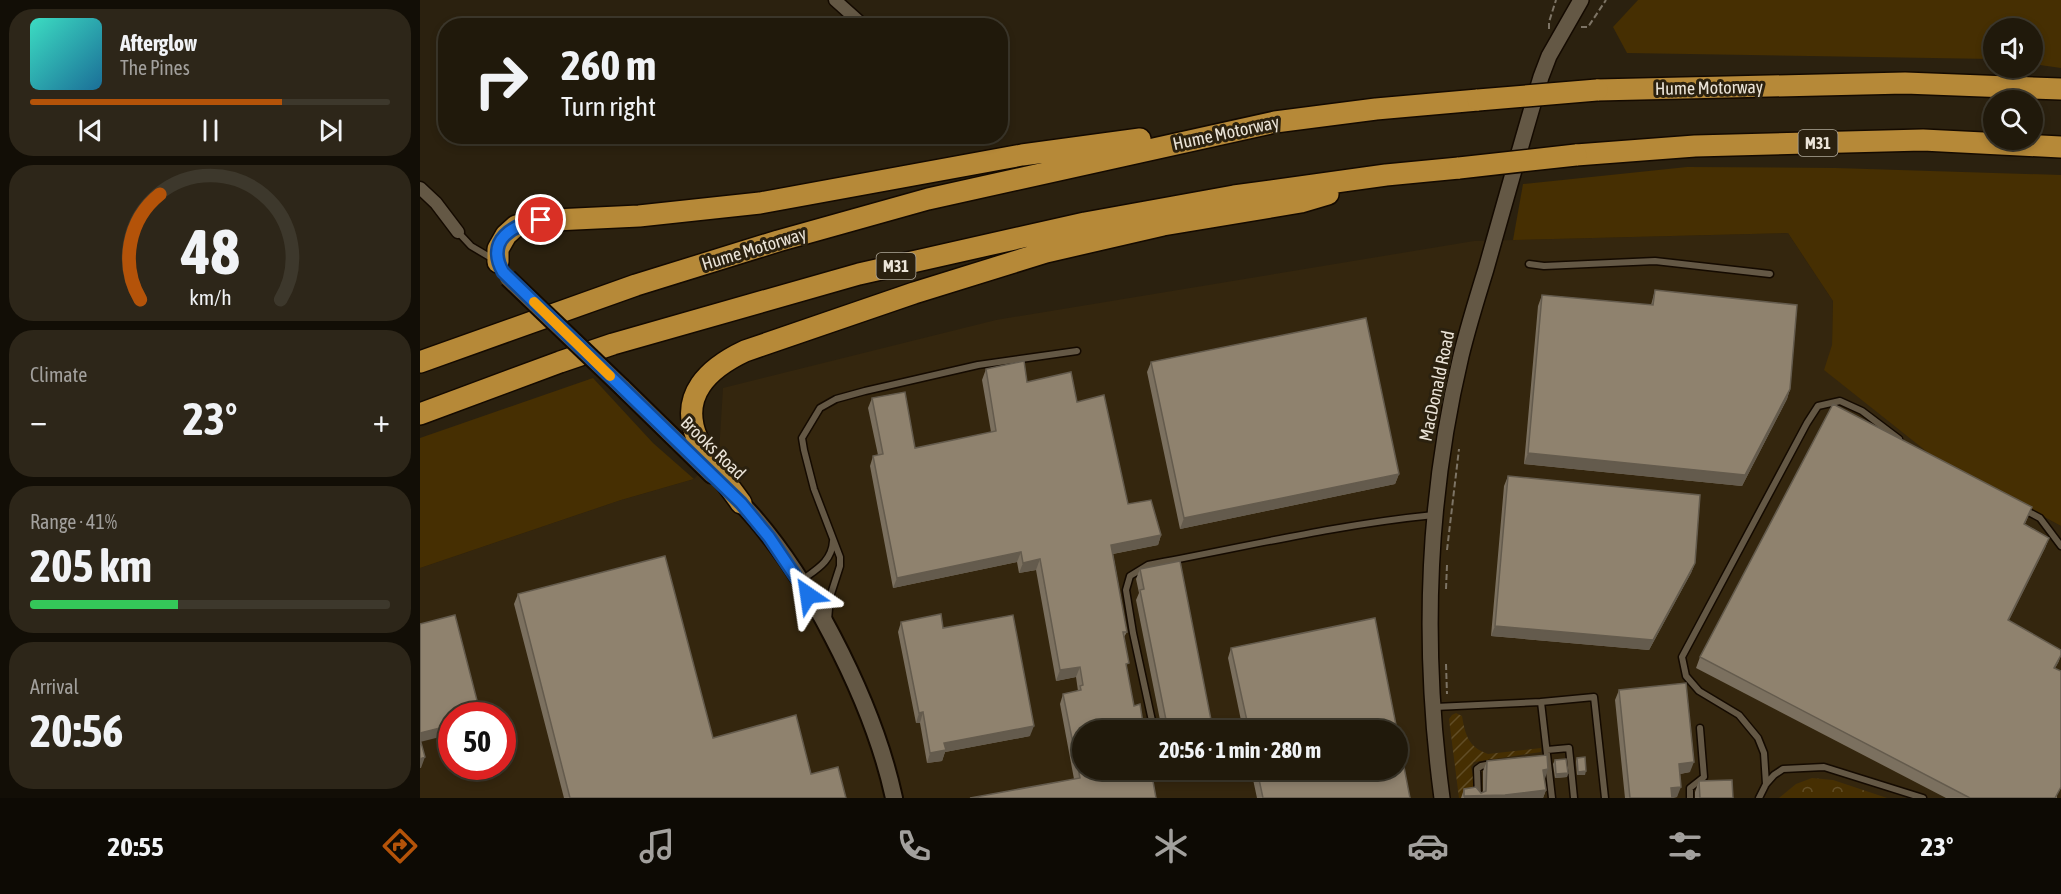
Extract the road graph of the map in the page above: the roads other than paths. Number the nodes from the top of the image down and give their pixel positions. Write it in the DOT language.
graph roads {
  1 [pos="835,0"];
  2 [pos="1581,0"];
  3 [pos="855,18"];
  4 [pos="2061,89"];
  5 [pos="1275,122"];
  6 [pos="2061,147"];
  7 [pos="1386,175"];
  8 [pos="420,188"];
  9 [pos="458,232"];
  10 [pos="1529,264"];
  11 [pos="503,270"];
  12 [pos="1770,274"];
  13 [pos="1077,351"];
  14 [pos="420,362"];
  15 [pos="420,414"];
  16 [pos="1910,445"];
  17 [pos="741,503"];
  18 [pos="2020,507"];
  19 [pos="1435,515"];
  20 [pos="831,534"];
  21 [pos="2061,546"];
  22 [pos="800,581"];
  23 [pos="829,632"];
  24 [pos="1541,702"];
  25 [pos="1439,707"];
  26 [pos="1152,720"];
  27 [pos="1700,728"];
  28 [pos="1546,750"];
  29 [pos="1547,758"];
  30 [pos="1536,759"];
  31 [pos="1503,763"];
  32 [pos="1766,784"];
  33 [pos="894,798"];
  34 [pos="1442,798"];
  35 [pos="1478,798"];
  36 [pos="1552,798"];
  37 [pos="1574,798"];
  38 [pos="1605,798"];
  39 [pos="1690,798"];
  40 [pos="1760,798"];
  41 [pos="1923,798"];
  1 -- 3 [label="street"];
  2 -- 19 [label="street, MacDonald Road"];
  4 -- 5 [label="highway, Hume Motorway, bridge"];
  5 -- 11 [label="highway"];
  5 -- 14 [label="highway, Hume Motorway"];
  6 -- 7 [label="highway, M31, bridge"];
  7 -- 15 [label="highway, M31"];
  7 -- 17 [label="highway"];
  8 -- 9 [label="street, Brooks Road"];
  9 -- 11 [label="lane, Brooks Road"];
  10 -- 12 [label="lane"];
  11 -- 17 [label="main road, Brooks Road, bridge"];
  13 -- 20 [label="lane"];
  16 -- 32 [label="lane"];
  17 -- 22 [label="main road, Brooks Road"];
  18 -- 21 [label="lane"];
  19 -- 25 [label="street, MacDonald Road"];
  19 -- 26 [label="lane"];
  20 -- 22 [label="lane"];
  20 -- 23 [label="lane"];
  22 -- 23 [label="main road, Brooks Road"];
  23 -- 33 [label="main road, Brooks Road"];
  24 -- 25 [label="lane"];
  24 -- 28 [label="lane"];
  24 -- 38 [label="lane"];
  25 -- 34 [label="street, MacDonald Road"];
  27 -- 39 [label="lane"];
  28 -- 29 [label="lane"];
  28 -- 37 [label="lane"];
  29 -- 30 [label="lane"];
  29 -- 36 [label="lane"];
  31 -- 35 [label="lane"];
  32 -- 40 [label="lane"];
  32 -- 41 [label="lane"];
}
